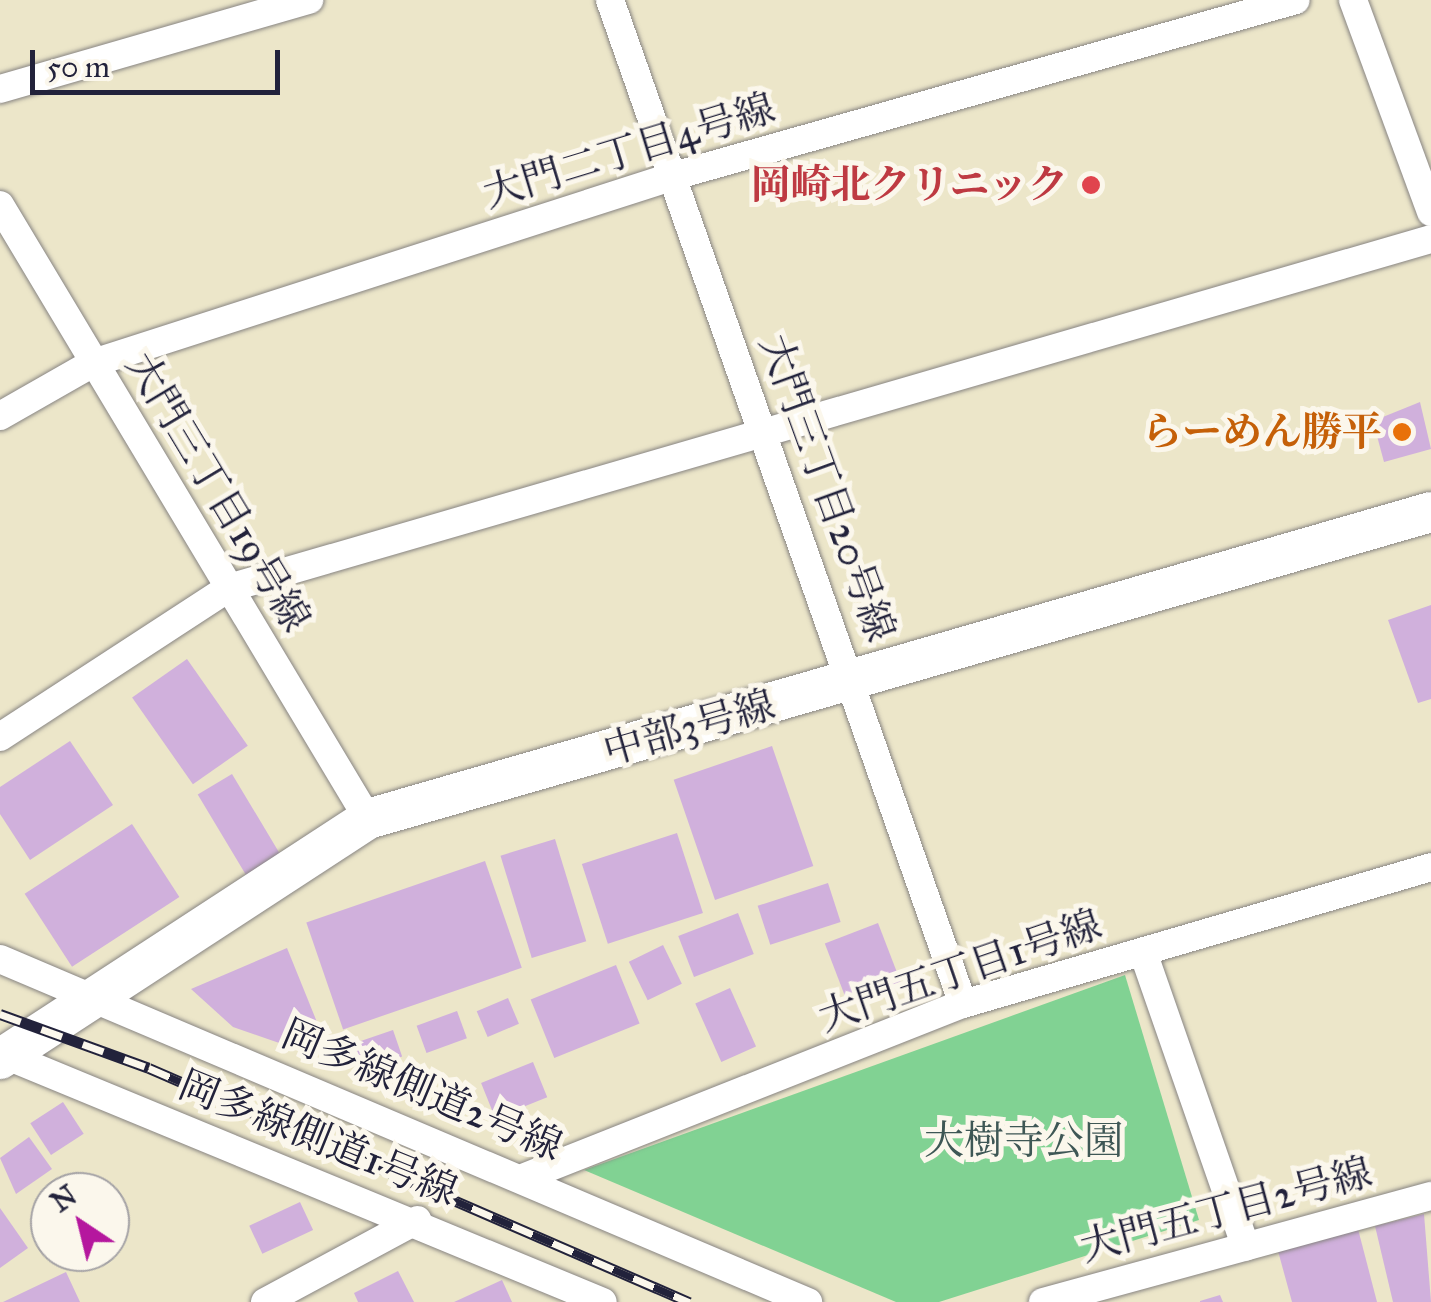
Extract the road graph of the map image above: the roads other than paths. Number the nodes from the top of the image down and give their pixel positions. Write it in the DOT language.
graph roads {
  1 [pos="309,0"];
  2 [pos="610,0"];
  3 [pos="1296,0"];
  4 [pos="1353,0"];
  5 [pos="0,89"];
  6 [pos="674,176"];
  7 [pos="0,205"];
  8 [pos="1431,212"];
  9 [pos="1431,239"];
  10 [pos="93,363"];
  11 [pos="0,416"];
  12 [pos="764,431"];
  13 [pos="1431,512"];
  14 [pos="229,588"];
  15 [pos="854,682"];
  16 [pos="0,737"];
  17 [pos="368,819"];
  18 [pos="1431,867"];
  19 [pos="1143,952"];
  20 [pos="0,959"];
  21 [pos="96,994"];
  22 [pos="963,1004"];
  23 [pos="2,1055"];
  24 [pos="524,1178"];
  25 [pos="1431,1196"];
  26 [pos="417,1220"];
  27 [pos="1246,1247"];
  28 [pos="264,1302"];
  29 [pos="604,1302"];
  30 [pos="808,1302"];
  31 [pos="1043,1302"];
  1 -- 5 [label="street"];
  2 -- 6 [label="street, 大門三丁目20号線"];
  3 -- 6 [label="street, 大門二丁目4号線"];
  4 -- 8 [label="street"];
  6 -- 10 [label="street, 大門二丁目4号線"];
  6 -- 12 [label="street, 大門三丁目20号線"];
  7 -- 10 [label="street, 大門三丁目19号線"];
  9 -- 12 [label="street"];
  10 -- 11 [label="street, 大門二丁目4号線"];
  10 -- 14 [label="street, 大門三丁目19号線"];
  12 -- 14 [label="street"];
  12 -- 15 [label="street, 大門三丁目20号線"];
  13 -- 15 [label="street, 中部3号線"];
  14 -- 16 [label="street"];
  14 -- 17 [label="street, 大門三丁目19号線"];
  15 -- 17 [label="street, 中部3号線"];
  15 -- 22 [label="street, 大門三丁目20号線"];
  17 -- 21 [label="street, 中部3号線"];
  18 -- 19 [label="street, 大門五丁目1号線"];
  19 -- 22 [label="street, 大門五丁目1号線"];
  19 -- 27 [label="street"];
  20 -- 21 [label="street, 岡多線側道2号線"];
  21 -- 23 [label="street, 中部3号線"];
  21 -- 24 [label="street, 岡多線側道2号線"];
  22 -- 24 [label="street, 大門五丁目1号線"];
  23 -- 26 [label="street, 岡多線側道1号線"];
  24 -- 30 [label="street, 岡多線側道2号線"];
  25 -- 27 [label="street, 大門五丁目2号線"];
  26 -- 28 [label="street"];
  26 -- 29 [label="street, 岡多線側道1号線"];
  27 -- 31 [label="street, 大門五丁目2号線"];
}
